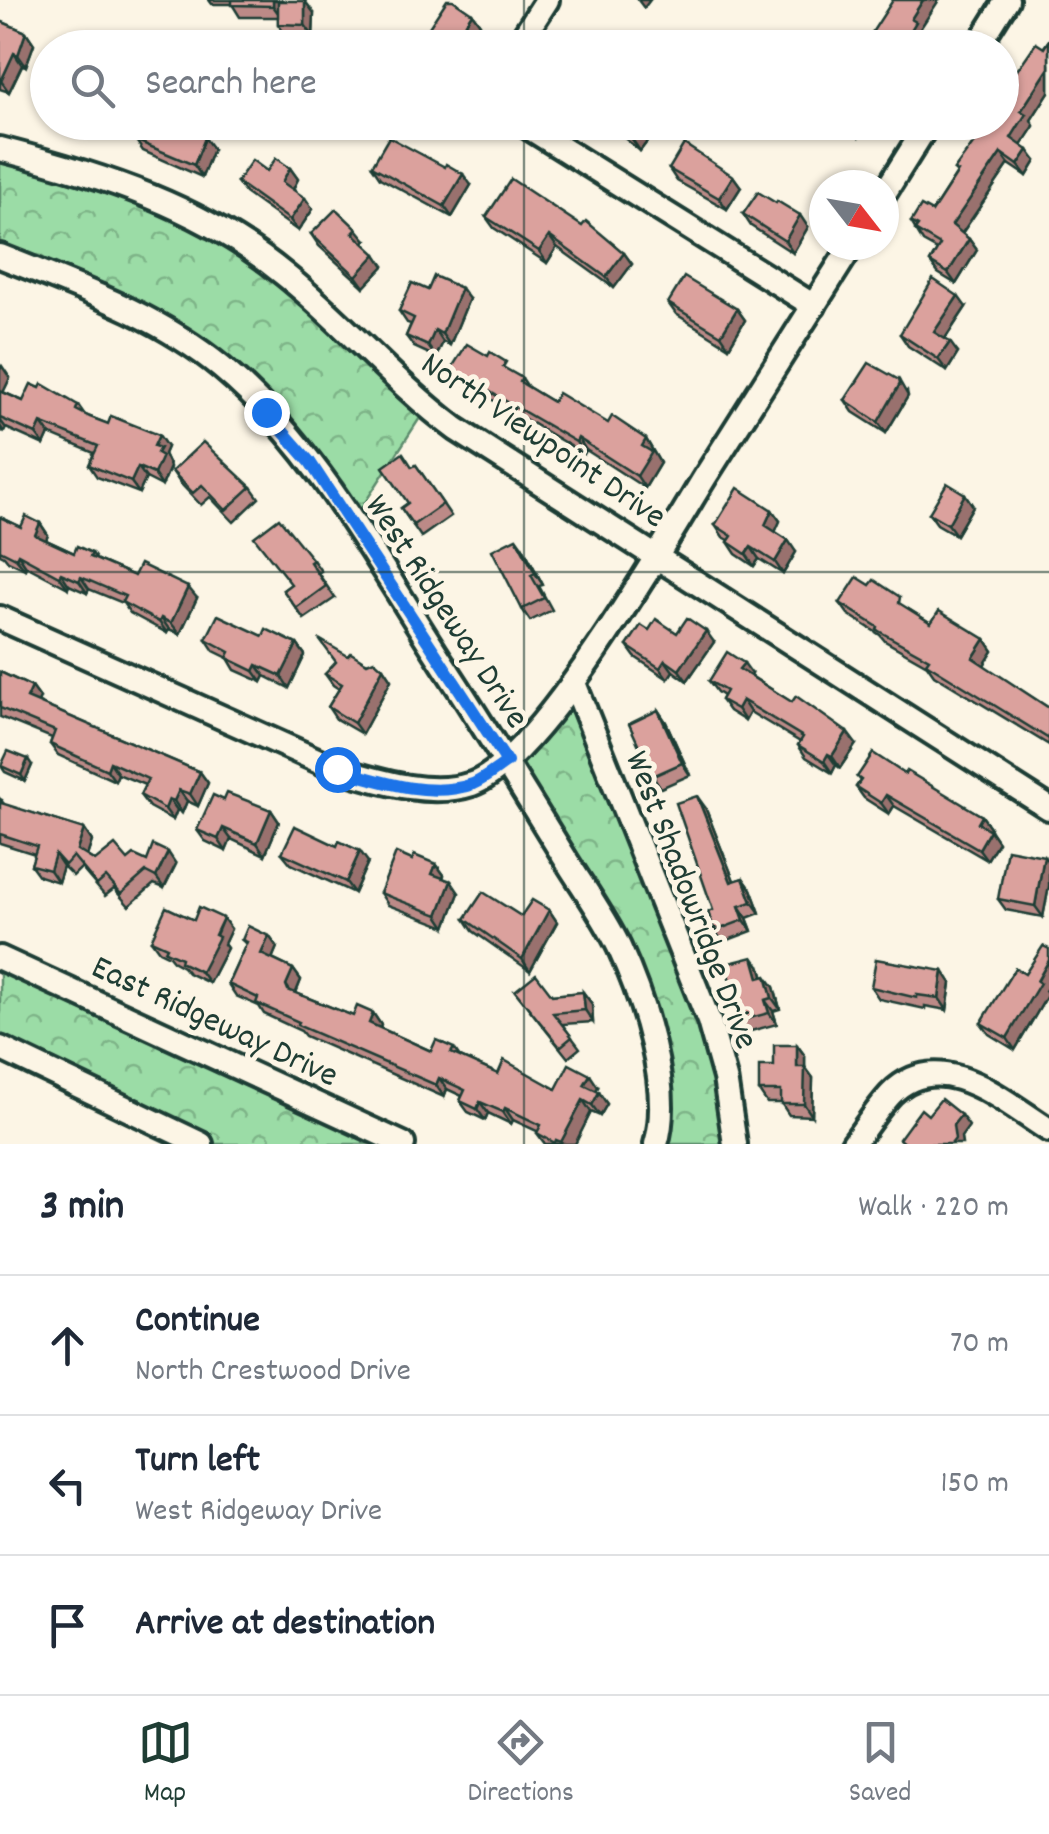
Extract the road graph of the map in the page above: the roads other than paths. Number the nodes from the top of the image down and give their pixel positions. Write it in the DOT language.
graph roads {
  1 [pos="547,0"];
  2 [pos="1006,0"];
  3 [pos="528,30"];
  4 [pos="988,30"];
  5 [pos="549,140"];
  6 [pos="918,140"];
  7 [pos="0,149"];
  8 [pos="899,170"];
  9 [pos="0,256"];
  10 [pos="843,260"];
  11 [pos="814,306"];
  12 [pos="656,556"];
  13 [pos="0,618"];
  14 [pos="574,682"];
  15 [pos="507,762"];
  16 [pos="1049,808"];
  17 [pos="0,958"];
  18 [pos="0,1048"];
  19 [pos="1049,1130"];
  20 [pos="202,1144"];
  21 [pos="403,1144"];
  22 [pos="656,1144"];
  23 [pos="735,1144"];
  24 [pos="853,1144"];
  1 -- 3 [label="street"];
  2 -- 4 [label="street"];
  5 -- 11 [label="street"];
  6 -- 8 [label="street"];
  7 -- 12 [label="street, North Viewpoint Drive"];
  9 -- 15 [label="street, West Ridgeway Drive"];
  10 -- 11 [label="street"];
  11 -- 12 [label="street"];
  12 -- 14 [label="street"];
  12 -- 16 [label="street, North Viewpoint Drive"];
  13 -- 15 [label="street"];
  14 -- 15 [label="street"];
  14 -- 23 [label="street, West Shadowridge Drive"];
  15 -- 22 [label="street, West Ridgeway Drive"];
  17 -- 21 [label="street, East Ridgeway Drive"];
  18 -- 20 [label="street"];
  19 -- 24 [label="street"];
}
